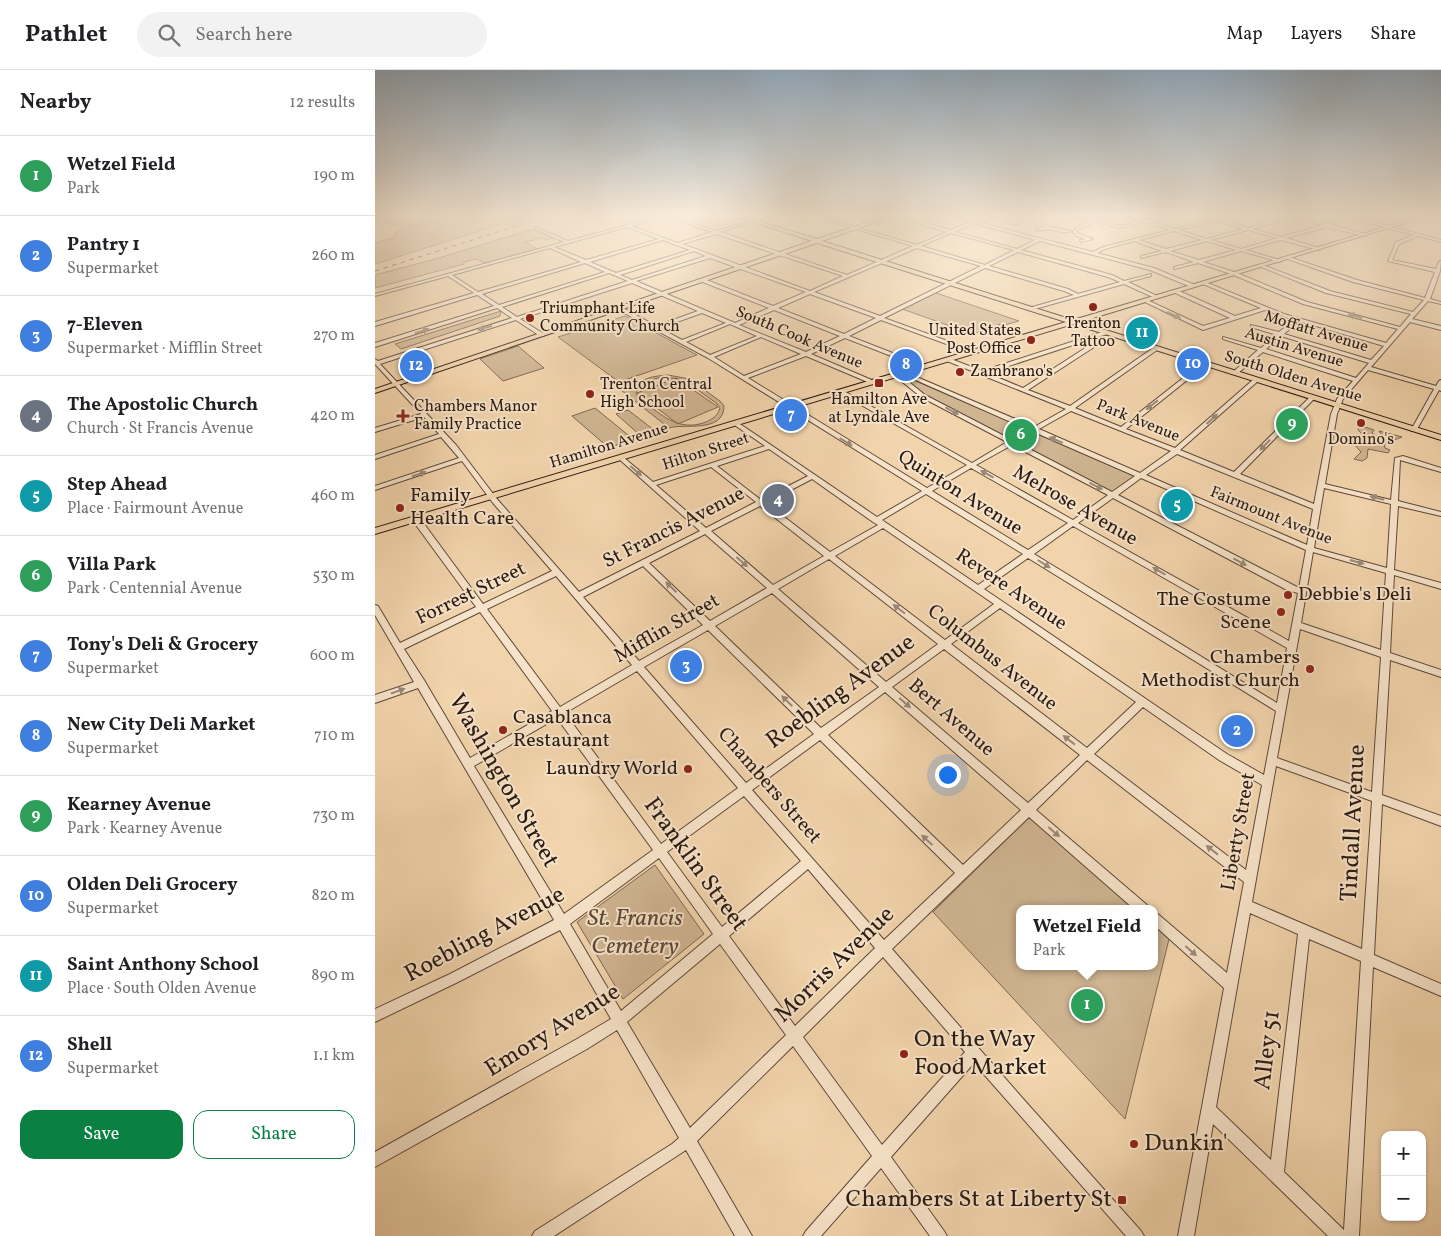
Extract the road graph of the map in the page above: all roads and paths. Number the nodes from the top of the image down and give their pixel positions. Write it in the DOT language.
graph roads {
  1 [pos="466,270"];
  2 [pos="557,270"];
  3 [pos="606,270"];
  4 [pos="621,270"];
  5 [pos="665,270"];
  6 [pos="731,270"];
  7 [pos="750,270"];
  8 [pos="829,270"];
  9 [pos="859,270"];
  10 [pos="910,270"];
  11 [pos="977,270"];
  12 [pos="1000,270"];
  13 [pos="1090,270"];
  14 [pos="1141,270"];
  15 [pos="1158,270"];
  16 [pos="1223,270"];
  17 [pos="1246,270"];
  18 [pos="1273,270"];
  19 [pos="1324,270"];
  20 [pos="1435,270"];
  21 [pos="1438,271"];
  22 [pos="612,273"];
  23 [pos="1234,274"];
  24 [pos="449,275"];
  25 [pos="846,276"];
  26 [pos="702,280"];
  27 [pos="631,281"];
  28 [pos="1126,282"];
  29 [pos="1205,282"];
  30 [pos="951,284"];
  31 [pos="1193,286"];
  32 [pos="1175,291"];
  33 [pos="809,292"];
  34 [pos="477,294"];
  35 [pos="661,294"];
  36 [pos="375,295"];
  37 [pos="1079,296"];
  38 [pos="1157,297"];
  39 [pos="1427,300"];
  40 [pos="1145,301"];
  41 [pos="1441,303"];
  42 [pos="497,307"];
  43 [pos="619,308"];
  44 [pos="773,308"];
  45 [pos="1265,308"];
  46 [pos="1031,310"];
  47 [pos="702,311"];
  48 [pos="1415,314"];
  49 [pos="515,318"];
  50 [pos="881,318"];
  51 [pos="1235,318"];
  52 [pos="1297,320"];
  53 [pos="1410,320"];
  54 [pos="1073,322"];
  55 [pos="375,324"];
  56 [pos="732,324"];
  57 [pos="1253,326"];
  58 [pos="656,328"];
  59 [pos="999,328"];
  60 [pos="1441,328"];
  61 [pos="1402,329"];
  62 [pos="1108,334"];
  63 [pos="542,335"];
  64 [pos="1279,335"];
  65 [pos="761,336"];
  66 [pos="846,336"];
  67 [pos="1024,337"];
  68 [pos="1094,337"];
  69 [pos="1225,338"];
  70 [pos="1100,341"];
  71 [pos="681,342"];
  72 [pos="375,345"];
  73 [pos="1387,345"];
  74 [pos="1155,349"];
  75 [pos="1261,350"];
  76 [pos="973,352"];
  77 [pos="806,355"];
  78 [pos="710,357"];
  79 [pos="949,360"];
  80 [pos="376,362"];
  81 [pos="1372,362"];
  82 [pos="1204,364"];
  83 [pos="924,367"];
  84 [pos="1367,368"];
  85 [pos="982,373"];
  86 [pos="1235,373"];
  87 [pos="900,374"];
  88 [pos="743,378"];
  89 [pos="1256,380"];
  90 [pos="1357,380"];
  91 [pos="872,382"];
  92 [pos="1441,382"];
  93 [pos="398,384"];
  94 [pos="1439,389"];
  95 [pos="1023,390"];
  96 [pos="375,391"];
  97 [pos="843,392"];
  98 [pos="1312,398"];
  99 [pos="1337,406"];
  100 [pos="790,407"];
  101 [pos="1070,409"];
  102 [pos="423,415"];
  103 [pos="735,423"];
  104 [pos="1122,429"];
  105 [pos="375,430"];
  106 [pos="1033,430"];
  107 [pos="1414,430"];
  108 [pos="441,435"];
  109 [pos="1441,438"];
  110 [pos="1012,442"];
  111 [pos="769,447"];
  112 [pos="1176,451"];
  113 [pos="375,457"];
  114 [pos="621,458"];
  115 [pos="462,459"];
  116 [pos="712,465"];
  117 [pos="971,466"];
  118 [pos="1441,470"];
  119 [pos="1235,475"];
  120 [pos="813,476"];
  121 [pos="1140,476"];
  122 [pos="652,484"];
  123 [pos="1322,485"];
  124 [pos="375,488"];
  125 [pos="927,491"];
  126 [pos="1113,495"];
  127 [pos="492,496"];
  128 [pos="760,502"];
  129 [pos="1395,502"];
  130 [pos="1318,508"];
  131 [pos="1441,514"];
  132 [pos="416,519"];
  133 [pos="880,522"];
  134 [pos="1072,522"];
  135 [pos="375,531"];
  136 [pos="705,531"];
  137 [pos="1310,549"];
  138 [pos="1028,554"];
  139 [pos="830,556"];
  140 [pos="645,562"];
  141 [pos="557,572"];
  142 [pos="1391,572"];
  143 [pos="1441,586"];
  144 [pos="772,589"];
  145 [pos="978,589"];
  146 [pos="1302,592"];
  147 [pos="578,596"];
  148 [pos="1000,604"];
  149 [pos="375,608"];
  150 [pos="481,608"];
  151 [pos="709,625"];
  152 [pos="1297,625"];
  153 [pos="944,644"];
  154 [pos="399,647"];
  155 [pos="1292,647"];
  156 [pos="1385,655"];
  157 [pos="638,666"];
  158 [pos="1441,674"];
  159 [pos="421,683"];
  160 [pos="885,686"];
  161 [pos="375,699"];
  162 [pos="1143,702"];
  163 [pos="1281,710"];
  164 [pos="558,712"];
  165 [pos="819,734"];
  166 [pos="1088,754"];
  167 [pos="1272,760"];
  168 [pos="469,764"];
  169 [pos="1268,784"];
  170 [pos="745,788"];
  171 [pos="1377,796"];
  172 [pos="1029,810"];
  173 [pos="1441,821"];
  174 [pos="659,851"];
  175 [pos="808,862"];
  176 [pos="963,873"];
  177 [pos="1250,880"];
  178 [pos="1138,905"];
  179 [pos="1246,905"];
  180 [pos="562,922"];
  181 [pos="1158,922"];
  182 [pos="1304,931"];
  183 [pos="720,935"];
  184 [pos="884,948"];
  185 [pos="1367,958"];
  186 [pos="1231,985"];
  187 [pos="1441,990"];
  188 [pos="375,1016"];
  189 [pos="619,1021"];
  190 [pos="793,1037"];
  191 [pos="974,1052"];
  192 [pos="1209,1110"];
  193 [pos="689,1139"];
  194 [pos="881,1156"];
  195 [pos="375,1160"];
  196 [pos="1276,1175"];
  197 [pos="540,1236"];
  198 [pos="744,1236"];
  199 [pos="811,1236"];
  200 [pos="939,1236"];
  201 [pos="1136,1236"];
  202 [pos="1186,1236"];
  203 [pos="1339,1236"];
  204 [pos="1351,1236"];
  1 -- 24 [label="street"];
  2 -- 34 [label="street"];
  3 -- 22 [label="street, South Cook Avenue"];
  4 -- 22 [label="street"];
  5 -- 27 [label="street"];
  6 -- 26 [label="main road"];
  7 -- 33 [label="street"];
  8 -- 25 [label="street"];
  9 -- 25 [label="street"];
  10 -- 30 [label="main road, South Olden Avenue"];
  11 -- 30 [label="street"];
  12 -- 37 [label="street"];
  13 -- 28 [label="street"];
  14 -- 28 [label="street"];
  15 -- 31 [label="street"];
  16 -- 23 [label="street"];
  17 -- 23 [label="main road, Hamilton Avenue"];
  18 -- 48 [label="street"];
  19 -- 39 [label="street"];
  20 -- 21 [label="street"];
  21 -- 39 [label="street, Liberty Street"];
  22 -- 27 [label="street, South Cook Avenue"];
  22 -- 42 [label="street"];
  23 -- 29 [label="main road, Hamilton Avenue"];
  61 -- 23 [label="street, one-way"];
  24 -- 34 [label="street"];
  24 -- 36 [label="street"];
  25 -- 33 [label="street"];
  26 -- 35 [label="main road"];
  26 -- 44 [label="street"];
  27 -- 35 [label="street, South Cook Avenue"];
  27 -- 49 [label="street"];
  28 -- 37 [label="street"];
  28 -- 38 [label="street"];
  29 -- 31 [label="main road, Hamilton Avenue"];
  29 -- 45 [label="street"];
  30 -- 46 [label="main road, South Olden Avenue"];
  30 -- 50 [label="street"];
  31 -- 32 [label="main road, Hamilton Avenue"];
  32 -- 38 [label="main road, Hamilton Avenue"];
  32 -- 51 [label="street, Moffatt Avenue"];
  33 -- 44 [label="street"];
  33 -- 50 [label="street"];
  34 -- 42 [label="street"];
  34 -- 55 [label="street"];
  35 -- 43 [label="main road"];
  35 -- 47 [label="street, South Cook Avenue"];
  37 -- 46 [label="street"];
  38 -- 40 [label="main road, Hamilton Avenue"];
  39 -- 41 [label="street"];
  39 -- 48 [label="street, Liberty Street"];
  40 -- 51 [label="street, one-way"];
  40 -- 54 [label="main road, Hamilton Avenue"];
  42 -- 49 [label="street"];
  72 -- 42 [label="street, one-way"];
  43 -- 58 [label="street, Quinton Avenue"];
  43 -- 63 [label="main road"];
  44 -- 56 [label="street"];
  44 -- 66 [label="street"];
  45 -- 51 [label="street"];
  45 -- 52 [label="street"];
  46 -- 54 [label="main road, South Olden Avenue"];
  47 -- 56 [label="street, South Cook Avenue"];
  47 -- 58 [label="street"];
  48 -- 53 [label="street, Liberty Street"];
  49 -- 63 [label="street"];
  49 -- 80 [label="street, one-way"];
  50 -- 66 [label="street"];
  50 -- 76 [label="street"];
  52 -- 64 [label="street"];
  52 -- 73 [label="street"];
  53 -- 60 [label="street"];
  53 -- 61 [label="street, Liberty Street"];
  54 -- 62 [label="main road, South Olden Avenue"];
  54 -- 67 [label="main road, Hamilton Avenue"];
  56 -- 65 [label="street, South Cook Avenue"];
  56 -- 71 [label="street"];
  57 -- 64 [label="street, Moffatt Avenue"];
  58 -- 71 [label="street, Quinton Avenue"];
  59 -- 67 [label="street"];
  61 -- 73 [label="street, Liberty Street"];
  62 -- 68 [label="street"];
  62 -- 70 [label="street"];
  62 -- 74 [label="main road, South Olden Avenue"];
  63 -- 93 [label="main road"];
  64 -- 75 [label="street"];
  64 -- 81 [label="street, Moffatt Avenue"];
  65 -- 77 [label="street, South Cook Avenue"];
  65 -- 78 [label="street"];
  66 -- 77 [label="street"];
  66 -- 83 [label="street"];
  67 -- 76 [label="main road, Hamilton Avenue"];
  68 -- 70 [label="street"];
  68 -- 85 [label="street"];
  69 -- 75 [label="street, Austin Avenue"];
  70 -- 95 [label="street"];
  71 -- 78 [label="street, Quinton Avenue"];
  73 -- 81 [label="street, Liberty Street"];
  74 -- 82 [label="main road, South Olden Avenue"];
  74 -- 101 [label="street, Mifflin Street"];
  75 -- 86 [label="street"];
  75 -- 90 [label="street, Austin Avenue"];
  76 -- 79 [label="main road, Hamilton Avenue"];
  77 -- 88 [label="street"];
  77 -- 91 [label="street, South Cook Avenue"];
  78 -- 88 [label="street, Quinton Avenue"];
  79 -- 83 [label="main road, Hamilton Avenue"];
  79 -- 85 [label="street, Park Avenue"];
  80 -- 93 [label="street, Chambers Street"];
  81 -- 84 [label="street, Liberty Street"];
  82 -- 86 [label="main road, South Olden Avenue"];
  82 -- 104 [label="street, one-way"];
  83 -- 87 [label="main road, Hamilton Avenue"];
  84 -- 90 [label="street, Liberty Street"];
  84 -- 94 [label="street"];
  85 -- 95 [label="street, Park Avenue"];
  86 -- 89 [label="main road, South Olden Avenue"];
  87 -- 91 [label="main road, Hamilton Avenue"];
  87 -- 106 [label="street, Fairmount Avenue"];
  87 -- 110 [label="street, one-way"];
  88 -- 100 [label="street, Quinton Avenue"];
  89 -- 98 [label="main road, South Olden Avenue"];
  112 -- 89 [label="street, one-way"];
  90 -- 99 [label="street, Liberty Street"];
  91 -- 97 [label="main road, Hamilton Avenue"];
  92 -- 94 [label="street"];
  93 -- 96 [label="main road"];
  93 -- 102 [label="street, Chambers Street"];
  94 -- 107 [label="street"];
  95 -- 101 [label="street, Park Avenue"];
  97 -- 100 [label="main road, Hamilton Avenue"];
  97 -- 117 [label="street, Melrose Avenue"];
  98 -- 99 [label="main road, South Olden Avenue"];
  98 -- 119 [label="street, one-way"];
  99 -- 107 [label="main road, South Olden Avenue"];
  99 -- 123 [label="street, Liberty Street"];
  100 -- 103 [label="main road, Hamilton Avenue"];
  100 -- 125 [label="street, Quinton Avenue, one-way"];
  101 -- 104 [label="street, Park Avenue"];
  101 -- 106 [label="street, Mifflin Street"];
  102 -- 105 [label="street"];
  102 -- 108 [label="street, Chambers Street"];
  103 -- 111 [label="street, Revere Avenue"];
  103 -- 114 [label="main road, Hamilton Avenue"];
  104 -- 112 [label="street, Park Avenue"];
  106 -- 110 [label="street, Mifflin Street"];
  121 -- 106 [label="street, Fairmount Avenue, one-way"];
  107 -- 109 [label="main road, South Olden Avenue"];
  108 -- 113 [label="street"];
  108 -- 115 [label="street, Chambers Street"];
  110 -- 117 [label="street, Mifflin Street"];
  110 -- 126 [label="street, one-way"];
  111 -- 116 [label="street, Hilton Street"];
  111 -- 120 [label="street, Revere Avenue"];
  112 -- 119 [label="street, Park Avenue"];
  112 -- 121 [label="street"];
  114 -- 122 [label="street, Bert Avenue, one-way"];
  114 -- 127 [label="main road, Hamilton Avenue"];
  124 -- 115 [label="street, one-way"];
  115 -- 127 [label="street, Chambers Street"];
  116 -- 122 [label="street, Hilton Street"];
  116 -- 128 [label="street, Columbus Avenue"];
  117 -- 125 [label="street, Mifflin Street"];
  134 -- 117 [label="street, Melrose Avenue, one-way"];
  118 -- 129 [label="street, Tindall Avenue"];
  119 -- 130 [label="street, Park Avenue"];
  120 -- 128 [label="street, St Francis Avenue"];
  120 -- 133 [label="street, Revere Avenue"];
  121 -- 126 [label="street"];
  121 -- 137 [label="street, Fairmount Avenue"];
  122 -- 136 [label="street, Bert Avenue"];
  129 -- 123 [label="street, one-way"];
  123 -- 130 [label="street, Liberty Street"];
  125 -- 133 [label="street, Mifflin Street"];
  125 -- 138 [label="street, Quinton Avenue"];
  126 -- 134 [label="street"];
  126 -- 146 [label="street, one-way"];
  127 -- 132 [label="main road, Hamilton Avenue"];
  127 -- 141 [label="street, Chambers Street"];
  128 -- 136 [label="street, St Francis Avenue"];
  128 -- 139 [label="street, Columbus Avenue"];
  129 -- 131 [label="street"];
  129 -- 142 [label="street, Tindall Avenue"];
  130 -- 137 [label="street, Liberty Street"];
  132 -- 135 [label="main road, Hamilton Avenue"];
  132 -- 150 [label="street, Franklin Street"];
  133 -- 139 [label="street, Mifflin Street"];
  133 -- 145 [label="street, Revere Avenue"];
  134 -- 138 [label="street"];
  155 -- 134 [label="street, Melrose Avenue, one-way"];
  136 -- 140 [label="street, St Francis Avenue"];
  136 -- 144 [label="street, Bert Avenue, one-way"];
  137 -- 142 [label="street, Fairmount Avenue, one-way"];
  137 -- 146 [label="street, Liberty Street"];
  138 -- 145 [label="street"];
  138 -- 163 [label="street, Quinton Avenue, one-way"];
  139 -- 144 [label="street, Mifflin Street"];
  153 -- 139 [label="street, Columbus Avenue, one-way"];
  140 -- 147 [label="street, St Francis Avenue"];
  151 -- 140 [label="street, one-way"];
  141 -- 147 [label="street, Chambers Street"];
  141 -- 150 [label="street, Forrest Street"];
  142 -- 143 [label="street, Fairmount Avenue"];
  142 -- 156 [label="street, Tindall Avenue"];
  144 -- 151 [label="street, Mifflin Street"];
  144 -- 160 [label="street, Bert Avenue"];
  145 -- 148 [label="street, Revere Avenue"];
  146 -- 152 [label="street, Liberty Street"];
  147 -- 157 [label="street, Chambers Street"];
  148 -- 153 [label="street, Roebling Avenue"];
  148 -- 162 [label="street, Revere Avenue"];
  149 -- 154 [label="street, Washington Street"];
  150 -- 154 [label="street, Forrest Street"];
  150 -- 164 [label="street, Franklin Street"];
  151 -- 157 [label="street, Mifflin Street"];
  165 -- 151 [label="street, one-way"];
  152 -- 155 [label="street, Liberty Street"];
  152 -- 156 [label="street"];
  153 -- 160 [label="street, Roebling Avenue"];
  166 -- 153 [label="street, Columbus Avenue, one-way"];
  154 -- 159 [label="street, Washington Street"];
  155 -- 163 [label="street, Liberty Street"];
  156 -- 158 [label="street"];
  156 -- 171 [label="street, Tindall Avenue"];
  157 -- 164 [label="street, Mifflin Street"];
  157 -- 170 [label="street, Chambers Street"];
  161 -- 159 [label="street, one-way"];
  159 -- 168 [label="street, Washington Street"];
  160 -- 165 [label="street, Roebling Avenue"];
  160 -- 172 [label="street, Bert Avenue, one-way"];
  162 -- 166 [label="street, Morris Avenue"];
  162 -- 169 [label="street, Revere Avenue"];
  163 -- 167 [label="street, Liberty Street"];
  164 -- 168 [label="street, Mifflin Street"];
  164 -- 174 [label="street, Franklin Street"];
  165 -- 170 [label="street, Roebling Avenue"];
  176 -- 165 [label="street, one-way"];
  166 -- 172 [label="street, Morris Avenue"];
  177 -- 166 [label="street, Columbus Avenue, one-way"];
  167 -- 169 [label="street, Liberty Street"];
  167 -- 171 [label="street"];
  168 -- 180 [label="street, Washington Street"];
  169 -- 177 [label="street, Liberty Street"];
  170 -- 174 [label="street, Roebling Avenue"];
  170 -- 175 [label="street, Chambers Street"];
  171 -- 173 [label="street"];
  171 -- 185 [label="street, Tindall Avenue"];
  172 -- 176 [label="street, Morris Avenue"];
  172 -- 178 [label="street, Bert Avenue, one-way"];
  174 -- 180 [label="street, Roebling Avenue"];
  174 -- 183 [label="street, Franklin Street"];
  175 -- 183 [label="street, Emory Avenue"];
  175 -- 184 [label="street, Chambers Street"];
  176 -- 184 [label="street, Morris Avenue"];
  177 -- 179 [label="street, Liberty Street"];
  179 -- 182 [label="street"];
  179 -- 186 [label="street, Liberty Street"];
  180 -- 188 [label="street, Roebling Avenue"];
  180 -- 189 [label="street, Washington Street"];
  181 -- 186 [label="street, one-way"];
  182 -- 185 [label="street"];
  182 -- 196 [label="street, Alley 51"];
  183 -- 189 [label="street, Emory Avenue"];
  183 -- 190 [label="street, Franklin Street"];
  184 -- 190 [label="street, Morris Avenue"];
  184 -- 191 [label="street, Chambers Street"];
  185 -- 187 [label="street"];
  185 -- 204 [label="street, Tindall Avenue"];
  186 -- 192 [label="street, Liberty Street"];
  189 -- 193 [label="street, Washington Street"];
  189 -- 195 [label="street, Emory Avenue"];
  190 -- 193 [label="street, Morris Avenue"];
  190 -- 194 [label="street, Franklin Street"];
  191 -- 194 [label="street"];
  191 -- 201 [label="street, Chambers Street"];
  192 -- 196 [label="street"];
  192 -- 202 [label="street, Liberty Street"];
  193 -- 197 [label="street, Morris Avenue"];
  193 -- 198 [label="street, Washington Street"];
  194 -- 199 [label="street"];
  194 -- 200 [label="street, Franklin Street"];
  196 -- 203 [label="street"];
}
